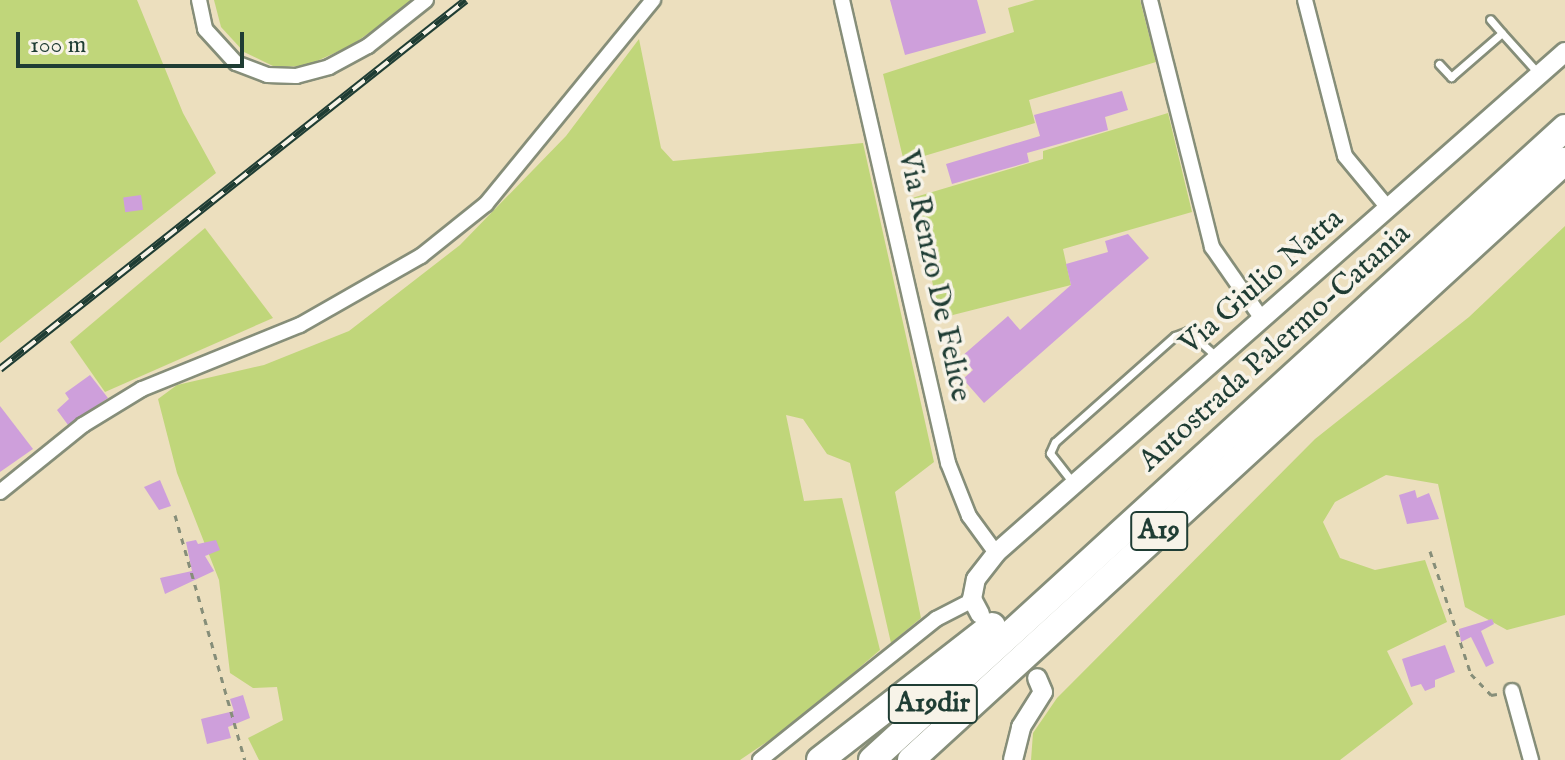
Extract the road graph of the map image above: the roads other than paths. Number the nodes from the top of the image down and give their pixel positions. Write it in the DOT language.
graph roads {
  1 [pos="199,0"];
  2 [pos="426,0"];
  3 [pos="653,0"];
  4 [pos="842,0"];
  5 [pos="1150,0"];
  6 [pos="1305,0"];
  7 [pos="1490,19"];
  8 [pos="1502,33"];
  9 [pos="1565,52"];
  10 [pos="1439,64"];
  11 [pos="1540,75"];
  12 [pos="1565,128"];
  13 [pos="1565,161"];
  14 [pos="1388,208"];
  15 [pos="1262,319"];
  16 [pos="1218,358"];
  17 [pos="1307,395"];
  18 [pos="1174,483"];
  19 [pos="1074,484"];
  20 [pos="0,492"];
  21 [pos="996,553"];
  22 [pos="976,607"];
  23 [pos="1001,658"];
  24 [pos="1037,678"];
  25 [pos="1512,691"];
  26 [pos="760,760"];
  27 [pos="820,760"];
  28 [pos="872,760"];
  29 [pos="911,760"];
  30 [pos="928,760"];
  31 [pos="1013,760"];
  32 [pos="1531,760"];
  1 -- 2 [label="street"];
  3 -- 20 [label="street"];
  4 -- 21 [label="street, Via Renzo De Felice"];
  5 -- 15 [label="street"];
  6 -- 14 [label="street"];
  7 -- 8 [label="lane"];
  8 -- 10 [label="lane"];
  8 -- 11 [label="lane"];
  9 -- 11 [label="street, Via Giulio Natta"];
  11 -- 14 [label="street, Via Giulio Natta"];
  12 -- 18 [label="highway, Autostrada Palermo-Catania / A19"];
  13 -- 17 [label="highway, Autostrada Palermo-Catania / A19"];
  14 -- 15 [label="street, Via Giulio Natta"];
  15 -- 16 [label="street, Via Giulio Natta"];
  16 -- 19 [label="street, Via Giulio Natta"];
  16 -- 19 [label="lane"];
  17 -- 23 [label="highway, Autostrada Palermo-Catania / A19"];
  17 -- 30 [label="highway"];
  18 -- 23 [label="highway, Autostrada Palermo-Catania / A19"];
  18 -- 27 [label="highway"];
  19 -- 21 [label="street, Via Giulio Natta"];
  21 -- 22 [label="street, Via Giulio Natta"];
  22 -- 26 [label="street"];
  23 -- 28 [label="highway, A19dir"];
  23 -- 29 [label="highway, A19dir"];
  24 -- 31 [label="street"];
  25 -- 32 [label="street"];
}
